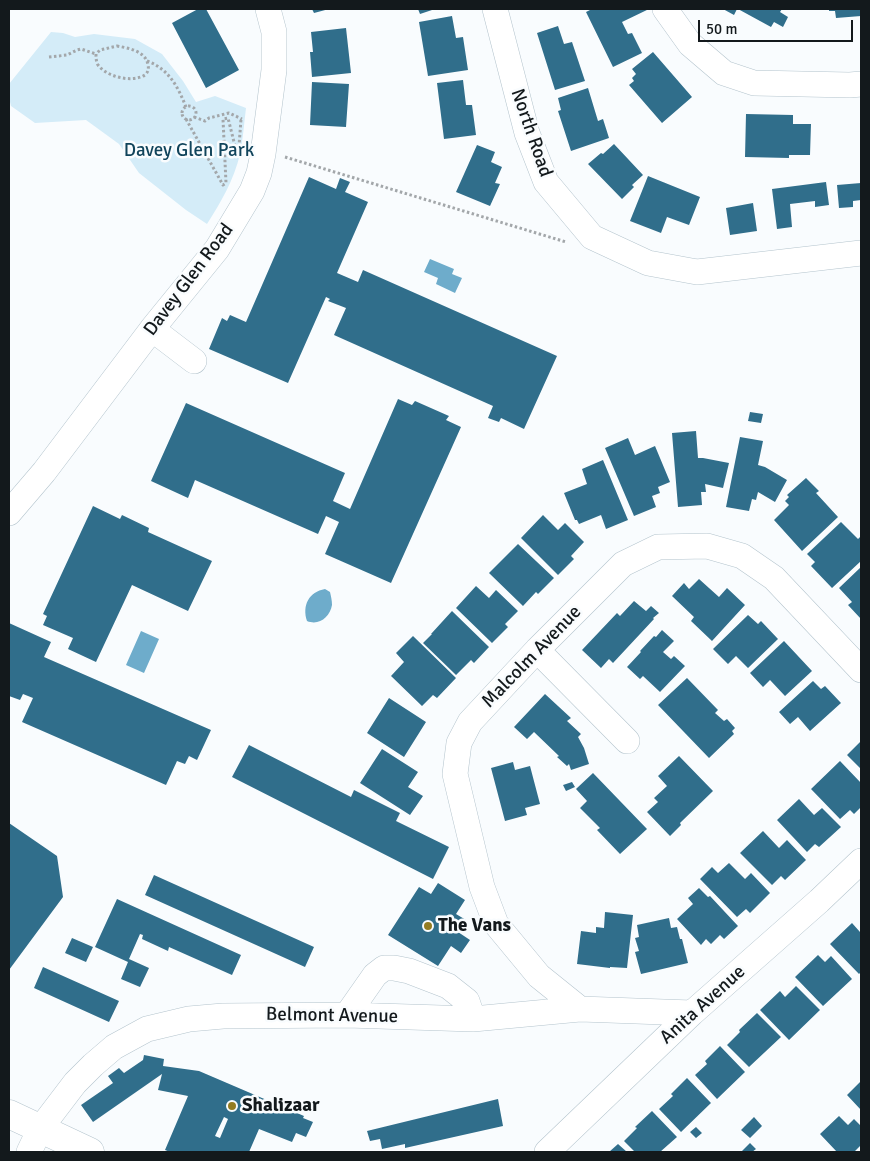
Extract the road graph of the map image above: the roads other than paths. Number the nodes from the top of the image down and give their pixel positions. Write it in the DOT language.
graph roads {
  1 [pos="268,9"];
  2 [pos="495,9"];
  3 [pos="665,9"];
  4 [pos="861,84"];
  5 [pos="861,253"];
  6 [pos="152,329"];
  7 [pos="194,361"];
  8 [pos="9,513"];
  9 [pos="537,650"];
  10 [pos="861,670"];
  11 [pos="627,741"];
  12 [pos="861,861"];
  13 [pos="580,1008"];
  14 [pos="692,1014"];
  15 [pos="348,1015"];
  16 [pos="473,1019"];
  17 [pos="9,1114"];
  18 [pos="34,1141"];
  19 [pos="90,1152"];
  20 [pos="547,1152"];
  1 -- 6 [label="street, Davey Glen Road"];
  2 -- 5 [label="street, North Road"];
  3 -- 4 [label="street"];
  6 -- 7 [label="street"];
  6 -- 8 [label="street, Davey Glen Road"];
  9 -- 10 [label="street, Malcolm Avenue"];
  9 -- 11 [label="street"];
  9 -- 13 [label="street, Malcolm Avenue"];
  12 -- 14 [label="street, Anita Avenue"];
  13 -- 14 [label="street, Belmont Avenue"];
  13 -- 16 [label="street, Belmont Avenue"];
  14 -- 20 [label="street, Anita Avenue"];
  15 -- 16 [label="street, Belmont Avenue"];
  15 -- 16 [label="street"];
  15 -- 18 [label="street, Belmont Avenue"];
  17 -- 18 [label="main road"];
  18 -- 19 [label="main road"];
}
